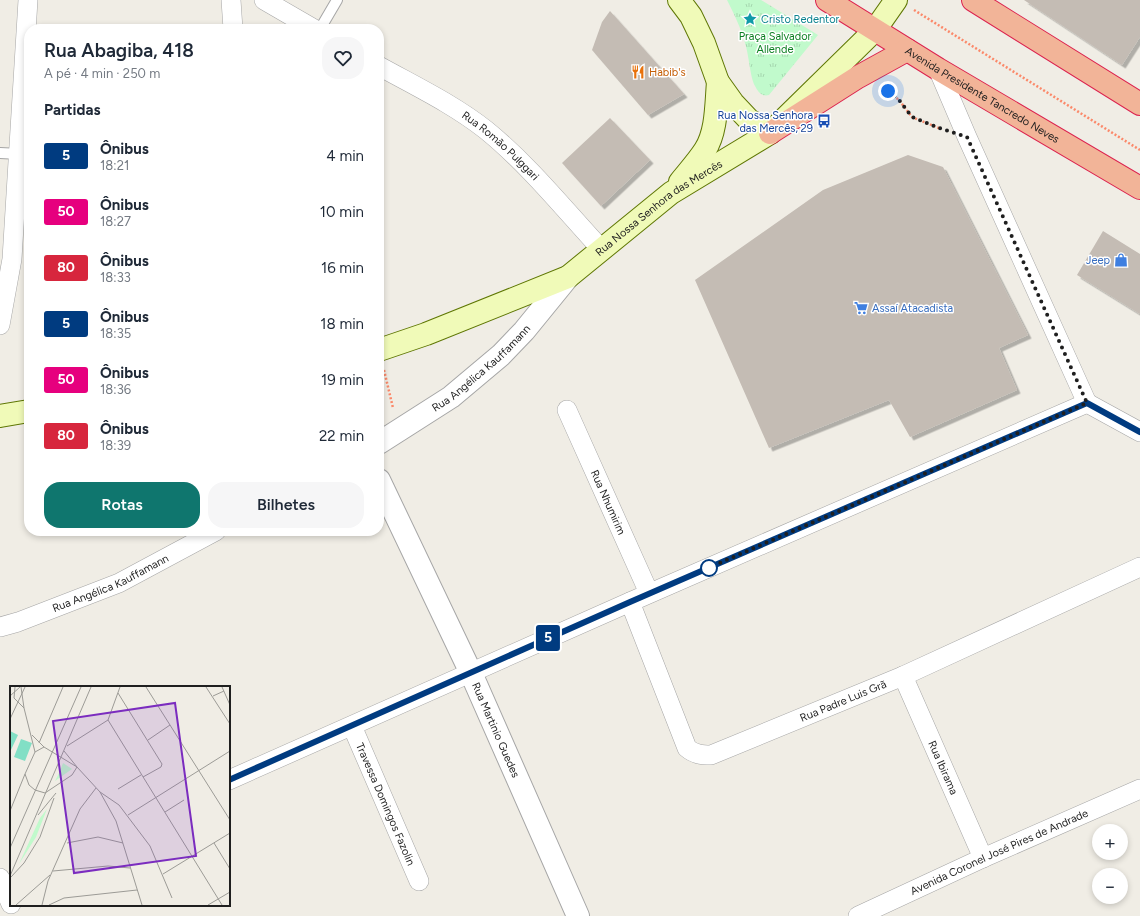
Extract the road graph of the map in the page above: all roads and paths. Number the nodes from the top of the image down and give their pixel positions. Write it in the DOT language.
graph roads {
  1 [pos="28,0"];
  2 [pos="231,0"];
  3 [pos="264,0"];
  4 [pos="337,0"];
  5 [pos="679,0"];
  6 [pos="827,0"];
  7 [pos="973,0"];
  8 [pos="904,4"];
  9 [pos="27,24"];
  10 [pos="233,24"];
  11 [pos="305,24"];
  12 [pos="323,24"];
  13 [pos="875,30"];
  14 [pos="907,50"];
  15 [pos="384,69"];
  16 [pos="938,69"];
  17 [pos="865,72"];
  18 [pos="24,77"];
  19 [pos="718,82"];
  20 [pos="1140,104"];
  21 [pos="770,133"];
  22 [pos="967,137"];
  23 [pos="1140,150"];
  24 [pos="0,153"];
  25 [pos="20,154"];
  26 [pos="1140,188"];
  27 [pos="671,193"];
  28 [pos="602,250"];
  29 [pos="568,277"];
  30 [pos="0,325"];
  31 [pos="384,348"];
  32 [pos="384,371"];
  33 [pos="1087,403"];
  34 [pos="567,410"];
  35 [pos="24,413"];
  36 [pos="0,416"];
  37 [pos="398,430"];
  38 [pos="1140,432"];
  39 [pos="384,440"];
  40 [pos="384,490"];
  41 [pos="207,536"];
  42 [pos="1140,567"];
  43 [pos="649,593"];
  44 [pos="630,602"];
  45 [pos="0,627"];
  46 [pos="471,673"];
  47 [pos="903,676"];
  48 [pos="352,726"];
  49 [pos="230,780"];
  50 [pos="1140,789"];
  51 [pos="983,858"];
  52 [pos="3,878"];
  53 [pos="419,881"];
  54 [pos="10,902"];
  55 [pos="11,906"];
  56 [pos="16,916"];
  57 [pos="578,916"];
  58 [pos="858,916"];
  1 -- 9 [label="street"];
  2 -- 10 [label="street"];
  3 -- 11 [label="street"];
  4 -- 12 [label="lane"];
  5 -- 19 [label="main road"];
  6 -- 13 [label="highway, Avenida Presidente Tancredo Neves"];
  7 -- 20 [label="highway"];
  8 -- 13 [label="main road, Rua Nossa Senhora das Mercês"];
  8 -- 23 [label="path"];
  13 -- 14 [label="highway, Avenida Presidente Tancredo Neves"];
  13 -- 21 [label="main road, Rua Nossa Senhora das Mercês"];
  14 -- 16 [label="highway, Avenida Presidente Tancredo Neves"];
  14 -- 17 [label="highway"];
  15 -- 28 [label="street, Rua Romão Pulggari"];
  16 -- 22 [label="street"];
  16 -- 26 [label="highway, Avenida Presidente Tancredo Neves"];
  17 -- 21 [label="highway"];
  17 -- 22 [label="path"];
  18 -- 25 [label="street"];
  19 -- 21 [label="main road"];
  19 -- 27 [label="main road"];
  21 -- 27 [label="main road, Rua Nossa Senhora das Mercês"];
  22 -- 33 [label="street"];
  24 -- 25 [label="lane"];
  25 -- 30 [label="street"];
  27 -- 28 [label="main road, Rua Nossa Senhora das Mercês"];
  28 -- 29 [label="main road, Rua Nossa Senhora das Mercês"];
  29 -- 31 [label="main road, Rua Nossa Senhora das Mercês"];
  29 -- 37 [label="street, Rua Angélica Kauffamann"];
  32 -- 37 [label="path"];
  33 -- 38 [label="street"];
  33 -- 43 [label="street"];
  34 -- 43 [label="street, Rua Nhumirim"];
  35 -- 36 [label="main road"];
  37 -- 39 [label="street, Rua Angélica Kauffamann"];
  40 -- 46 [label="street, Rua Martinio Guedes"];
  41 -- 45 [label="street, Rua Angélica Kauffamann"];
  42 -- 47 [label="street, Rua Padre Luis Grã"];
  43 -- 44 [label="street"];
  44 -- 46 [label="street"];
  44 -- 47 [label="street, Rua Padre Luis Grã"];
  46 -- 48 [label="street"];
  46 -- 57 [label="street, Rua Martinio Guedes"];
  47 -- 51 [label="street, Rua Ibirama"];
  48 -- 49 [label="street"];
  48 -- 53 [label="street, Travessa Domingos Fazolin"];
  50 -- 51 [label="street, Avenida Coronel José Pires de Andrade"];
  51 -- 58 [label="street, Avenida Coronel José Pires de Andrade"];
  52 -- 54 [label="street"];
  55 -- 56 [label="street"];
}
